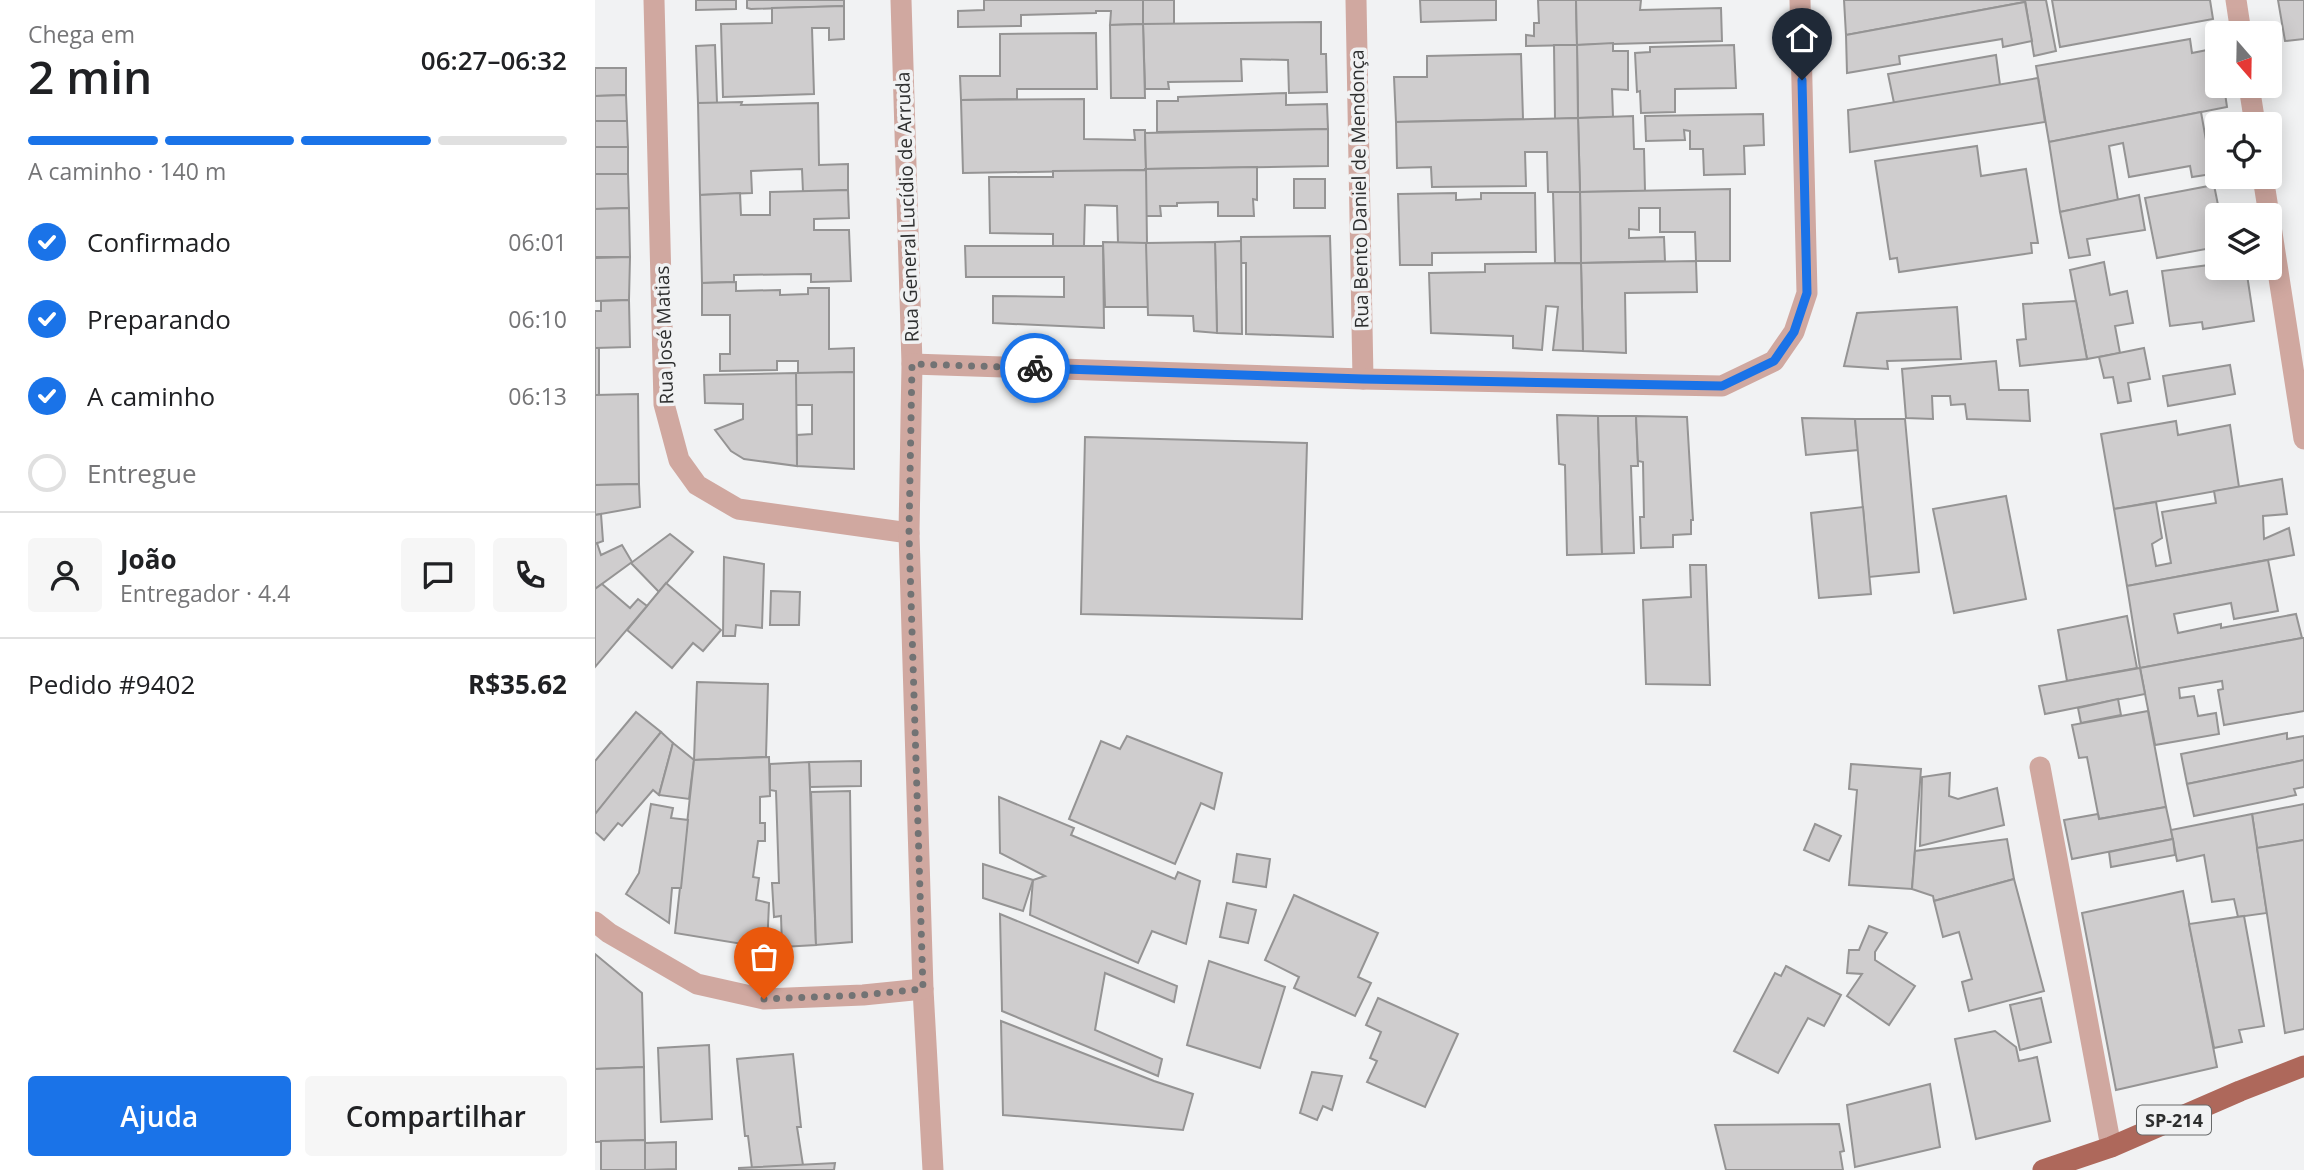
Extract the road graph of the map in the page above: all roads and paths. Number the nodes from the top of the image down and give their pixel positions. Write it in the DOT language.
graph roads {
  1 [pos="654,0"];
  2 [pos="901,0"];
  3 [pos="1356,0"];
  4 [pos="1800,0"];
  5 [pos="2236,0"];
  6 [pos="2239,21"];
  7 [pos="2279,280"];
  8 [pos="912,364"];
  9 [pos="1363,379"];
  10 [pos="2304,439"];
  11 [pos="909,533"];
  12 [pos="2040,766"];
  13 [pos="595,922"];
  14 [pos="923,989"];
  15 [pos="2304,1066"];
  16 [pos="2112,1147"];
  17 [pos="933,1170"];
  18 [pos="2043,1170"];
  1 -- 11 [label="street, Rua José Matias"];
  2 -- 8 [label="street, Rua General Lucídio de Arruda"];
  3 -- 9 [label="street, Rua Bento Daniel de Mendonça"];
  4 -- 9 [label="street"];
  5 -- 6 [label="street"];
  7 -- 10 [label="street"];
  8 -- 9 [label="street"];
  8 -- 11 [label="street, Rua General Lucídio de Arruda"];
  11 -- 14 [label="street, Rua General Lucídio de Arruda"];
  12 -- 16 [label="street"];
  13 -- 14 [label="street"];
  14 -- 17 [label="street, Rua General Lucídio de Arruda"];
  15 -- 16 [label="main road, SP-214"];
  16 -- 18 [label="main road, SP-214"];
}
